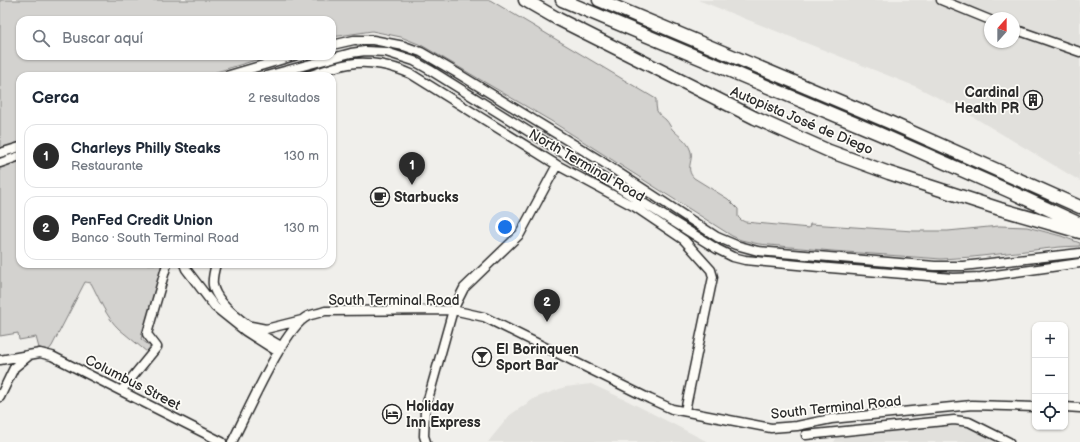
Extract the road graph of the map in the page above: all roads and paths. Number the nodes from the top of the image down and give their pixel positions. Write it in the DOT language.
graph roads {
  1 [pos="525,0"];
  2 [pos="562,0"];
  3 [pos="599,0"];
  4 [pos="941,0"];
  5 [pos="984,18"];
  6 [pos="1020,31"];
  7 [pos="336,44"];
  8 [pos="1080,52"];
  9 [pos="336,57"];
  10 [pos="280,60"];
  11 [pos="325,60"];
  12 [pos="240,72"];
  13 [pos="281,72"];
  14 [pos="321,72"];
  15 [pos="16,147"];
  16 [pos="0,153"];
  17 [pos="16,157"];
  18 [pos="0,163"];
  19 [pos="557,164"];
  20 [pos="1080,207"];
  21 [pos="1080,224"];
  22 [pos="1080,232"];
  23 [pos="1080,253"];
  24 [pos="1080,263"];
  25 [pos="166,268"];
  26 [pos="186,268"];
  27 [pos="191,268"];
  28 [pos="215,268"];
  29 [pos="192,278"];
  30 [pos="453,310"];
  31 [pos="303,320"];
  32 [pos="249,325"];
  33 [pos="280,349"];
  34 [pos="30,355"];
  35 [pos="0,360"];
  36 [pos="121,391"];
  37 [pos="0,397"];
  38 [pos="1032,407"];
  39 [pos="1068,407"];
  40 [pos="1080,408"];
  41 [pos="685,411"];
  42 [pos="806,435"];
  43 [pos="222,442"];
  44 [pos="232,442"];
  45 [pos="426,442"];
  46 [pos="1009,442"];
  1 -- 22 [label="highway, Autopista José de Diego"];
  2 -- 21 [label="highway, Autopista José de Diego"];
  3 -- 20 [label="highway"];
  4 -- 5 [label="street"];
  6 -- 8 [label="street"];
  7 -- 23 [label="street"];
  9 -- 24 [label="street"];
  10 -- 12 [label="street"];
  11 -- 13 [label="street"];
  14 -- 19 [label="street, North Terminal Road"];
  15 -- 16 [label="street"];
  17 -- 18 [label="street"];
  19 -- 30 [label="street"];
  19 -- 41 [label="street, North Terminal Road"];
  25 -- 36 [label="street"];
  26 -- 29 [label="street"];
  27 -- 29 [label="street"];
  28 -- 32 [label="street"];
  29 -- 33 [label="street"];
  30 -- 31 [label="street, South Terminal Road"];
  30 -- 41 [label="street, South Terminal Road"];
  30 -- 45 [label="street"];
  31 -- 32 [label="street"];
  31 -- 33 [label="street, South Terminal Road"];
  32 -- 33 [label="street"];
  33 -- 44 [label="street, South Terminal Road"];
  34 -- 35 [label="street, Columbus Street"];
  34 -- 36 [label="street, Columbus Street"];
  34 -- 37 [label="street"];
  36 -- 43 [label="street, Columbus Street"];
  38 -- 41 [label="street, South Terminal Road"];
  39 -- 40 [label="street"];
  42 -- 46 [label="street"];
}
